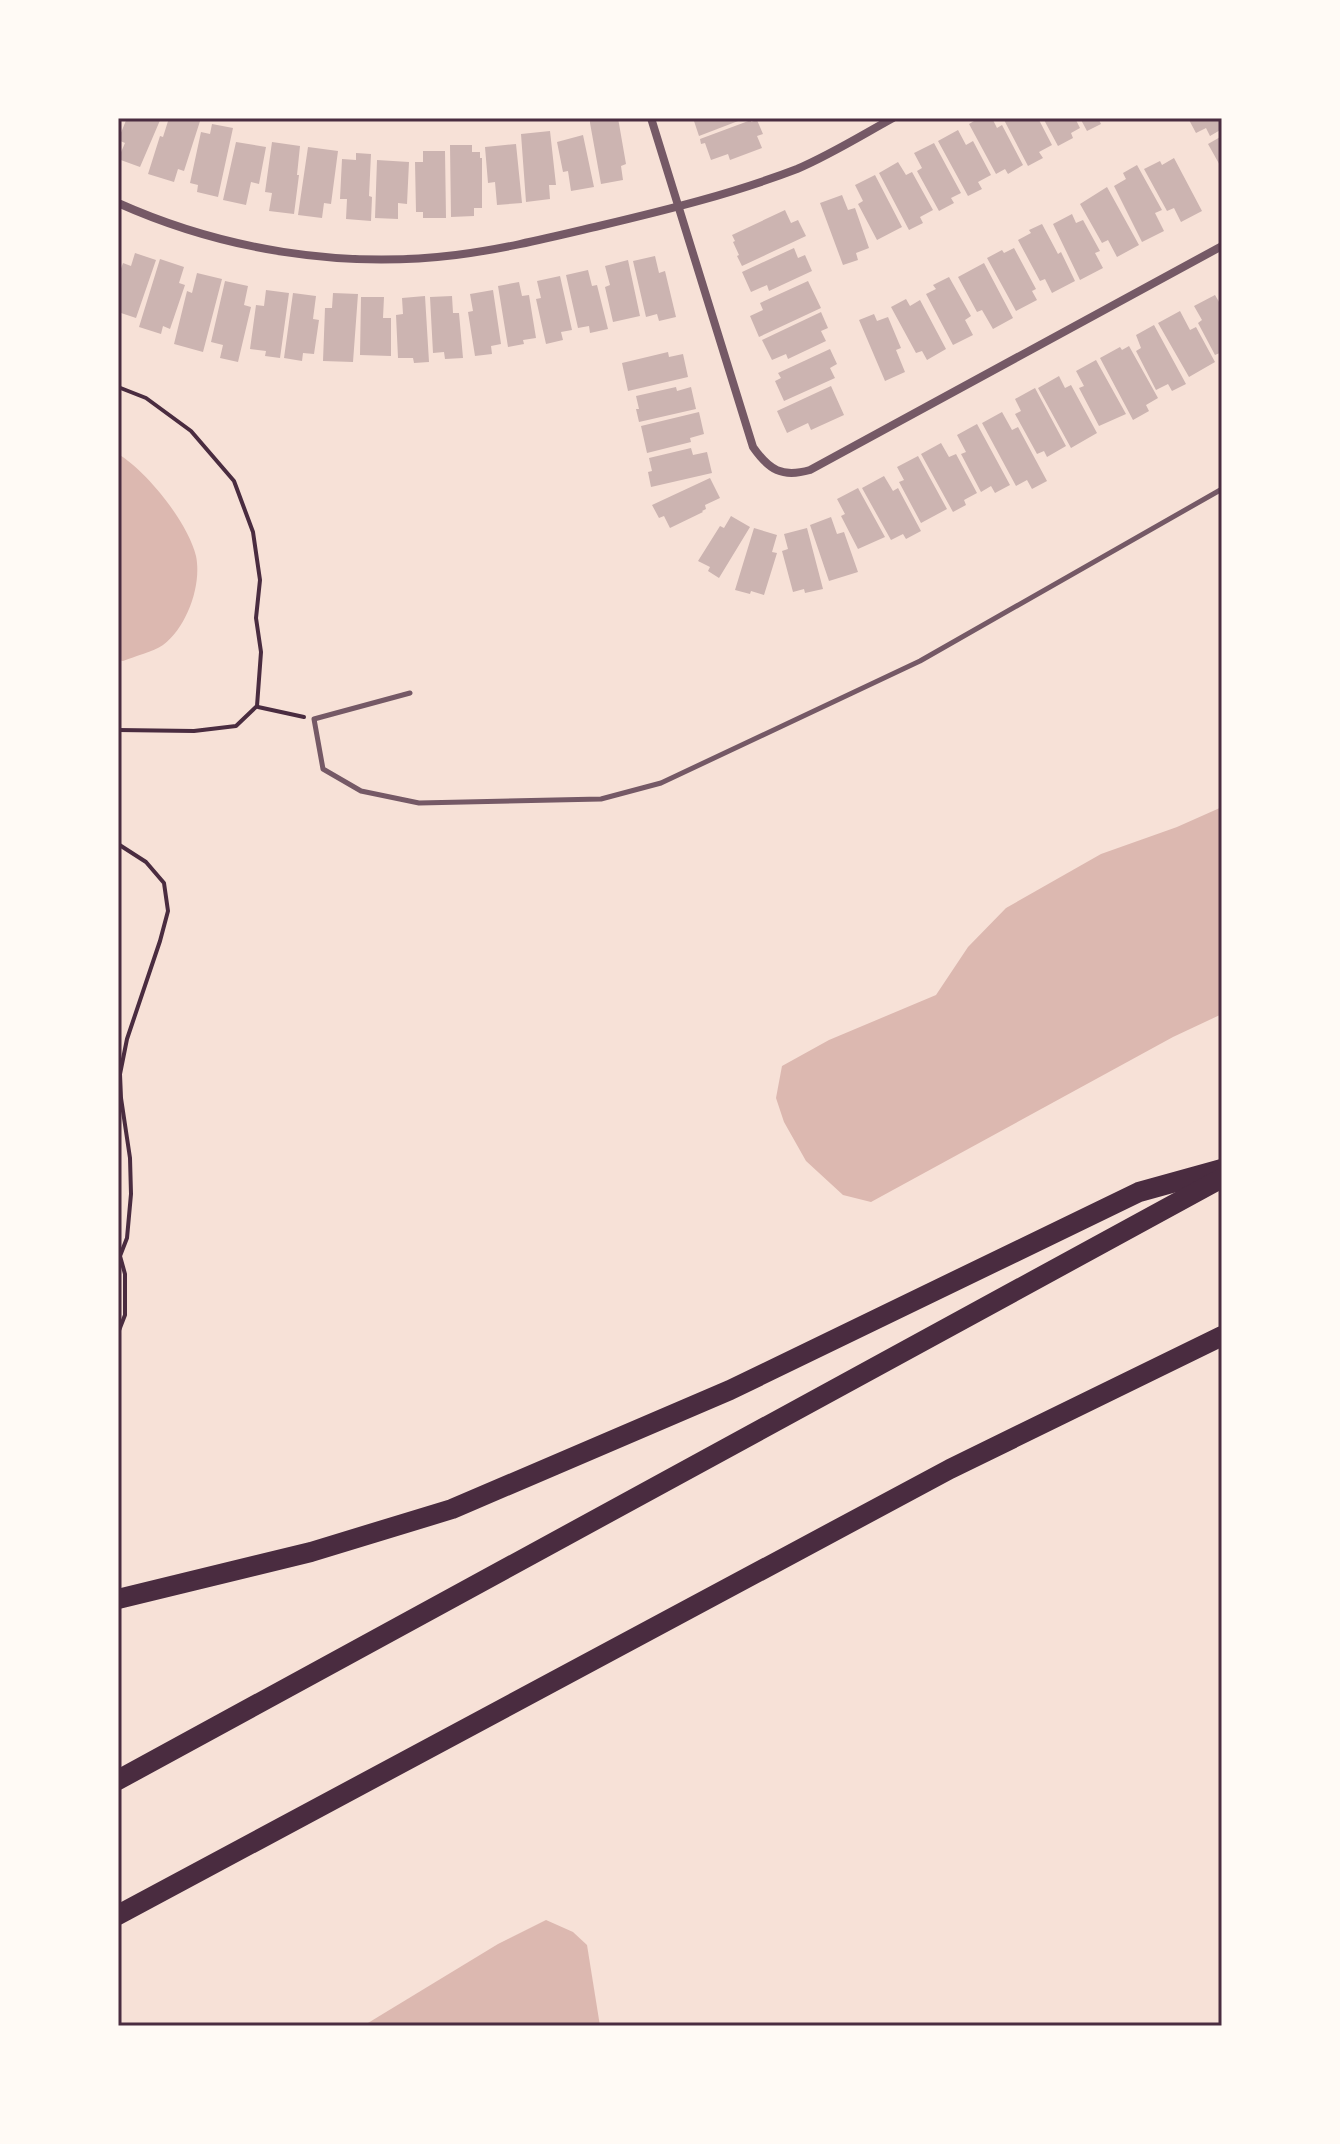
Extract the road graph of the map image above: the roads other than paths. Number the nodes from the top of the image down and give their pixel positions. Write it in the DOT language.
graph roads {
  1 [pos="651,118"];
  2 [pos="893,118"];
  3 [pos="118,203"];
  4 [pos="678,207"];
  5 [pos="1222,246"];
  6 [pos="1222,489"];
  7 [pos="410,693"];
  8 [pos="1222,1169"];
  9 [pos="1222,1178"];
  10 [pos="1222,1336"];
  11 [pos="118,1599"];
  12 [pos="118,1780"];
  13 [pos="118,1915"];
  1 -- 4 [label="street"];
  2 -- 4 [label="street"];
  3 -- 4 [label="street"];
  4 -- 5 [label="street"];
  6 -- 7 [label="lane"];
  8 -- 11 [label="highway"];
  9 -- 12 [label="highway"];
  10 -- 13 [label="highway"];
}
